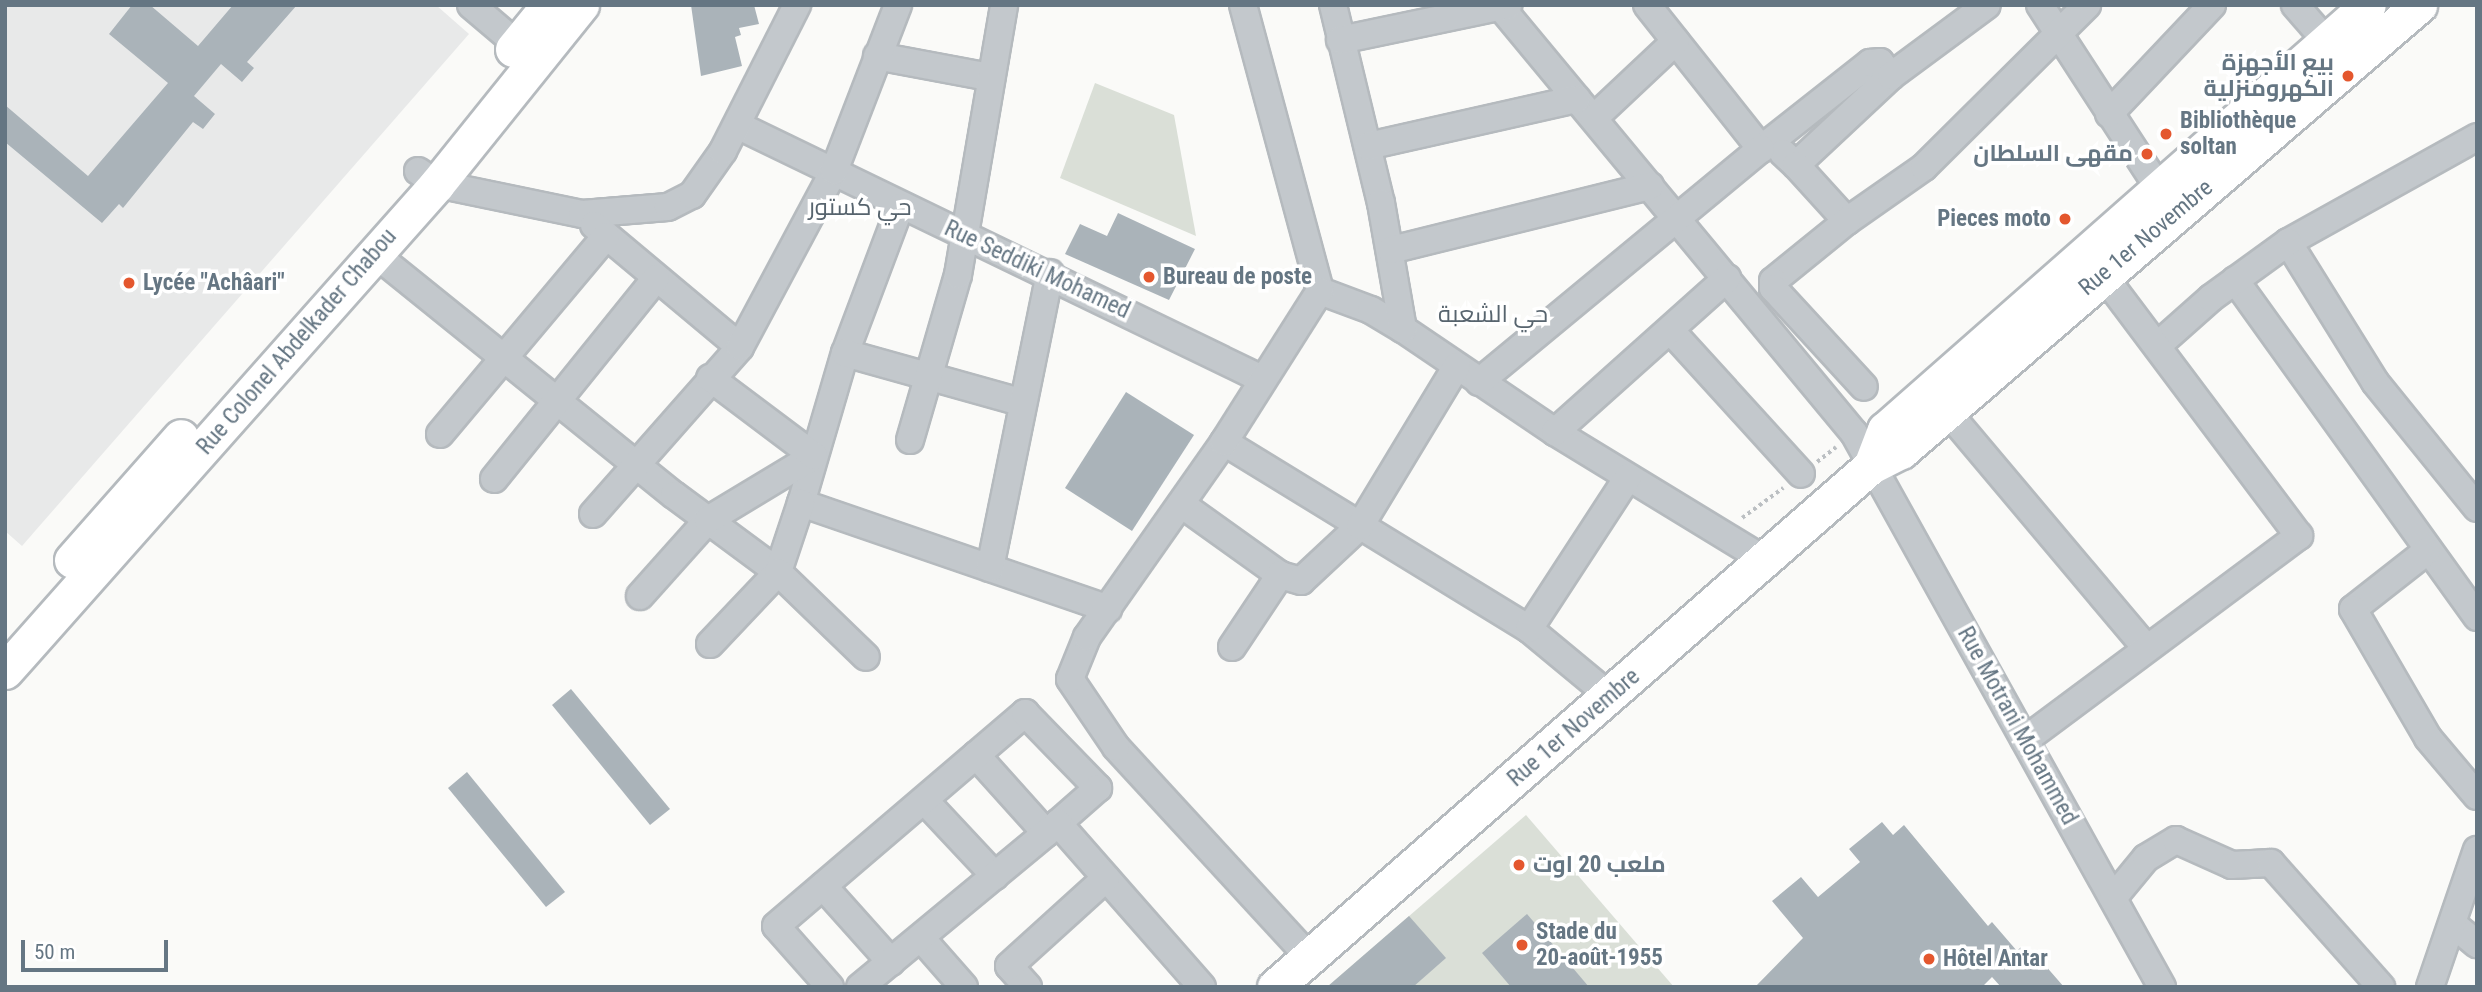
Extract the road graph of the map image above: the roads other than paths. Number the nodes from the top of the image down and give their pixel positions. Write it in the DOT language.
graph roads {
  1 [pos="471,5"];
  2 [pos="549,5"];
  3 [pos="581,5"];
  4 [pos="797,5"];
  5 [pos="898,5"];
  6 [pos="1004,5"];
  7 [pos="1243,5"];
  8 [pos="1333,5"];
  9 [pos="1647,5"];
  10 [pos="1987,5"];
  11 [pos="2040,5"];
  12 [pos="2087,5"];
  13 [pos="2212,5"];
  14 [pos="2295,5"];
  15 [pos="2368,5"];
  16 [pos="2419,5"];
  17 [pos="1503,7"];
  18 [pos="2314,27"];
  19 [pos="2057,33"];
  20 [pos="1340,40"];
  21 [pos="1675,41"];
  22 [pos="517,44"];
  23 [pos="877,56"];
  24 [pos="1891,76"];
  25 [pos="989,77"];
  26 [pos="1585,109"];
  27 [pos="2109,114"];
  28 [pos="737,125"];
  29 [pos="2477,138"];
  30 [pos="1766,145"];
  31 [pos="1368,146"];
  32 [pos="1796,165"];
  33 [pos="834,171"];
  34 [pos="428,178"];
  35 [pos="1650,186"];
  36 [pos="2158,188"];
  37 [pos="900,207"];
  38 [pos="582,214"];
  39 [pos="1676,218"];
  40 [pos="1847,221"];
  41 [pos="965,235"];
  42 [pos="606,236"];
  43 [pos="2288,243"];
  44 [pos="1391,250"];
  45 [pos="375,254"];
  46 [pos="2093,262"];
  47 [pos="1050,273"];
  48 [pos="656,278"];
  49 [pos="1727,278"];
  50 [pos="2235,280"];
  51 [pos="1320,291"];
  52 [pos="1403,329"];
  53 [pos="1671,331"];
  54 [pos="740,346"];
  55 [pos="2157,346"];
  56 [pos="845,353"];
  57 [pos="506,355"];
  58 [pos="1457,366"];
  59 [pos="928,376"];
  60 [pos="710,379"];
  61 [pos="1262,379"];
  62 [pos="1479,382"];
  63 [pos="1864,387"];
  64 [pos="558,398"];
  65 [pos="1020,402"];
  66 [pos="1945,409"];
  67 [pos="1555,432"];
  68 [pos="440,434"];
  69 [pos="910,440"];
  70 [pos="1224,442"];
  71 [pos="814,456"];
  72 [pos="637,465"];
  73 [pos="1871,466"];
  74 [pos="1801,474"];
  75 [pos="1628,477"];
  76 [pos="494,479"];
  77 [pos="801,503"];
  78 [pos="1181,504"];
  79 [pos="2477,508"];
  80 [pos="593,514"];
  81 [pos="708,520"];
  82 [pos="1360,526"];
  83 [pos="2427,551"];
  84 [pos="1766,561"];
  85 [pos="990,568"];
  86 [pos="778,572"];
  87 [pos="1280,575"];
  88 [pos="640,596"];
  89 [pos="1108,609"];
  90 [pos="2477,617"];
  91 [pos="1529,629"];
  92 [pos="5,635"];
  93 [pos="710,644"];
  94 [pos="1232,647"];
  95 [pos="2146,648"];
  96 [pos="866,657"];
  97 [pos="5,671"];
  98 [pos="1610,696"];
  99 [pos="2025,740"];
  100 [pos="976,755"];
  101 [pos="2477,796"];
  102 [pos="923,800"];
  103 [pos="1052,828"];
  104 [pos="2477,850"];
  105 [pos="995,876"];
  106 [pos="1107,878"];
  107 [pos="823,886"];
  108 [pos="2113,898"];
  109 [pos="2454,925"];
  110 [pos="921,938"];
  111 [pos="2477,944"];
  112 [pos="1309,957"];
  113 [pos="891,962"];
  114 [pos="830,987"];
  115 [pos="860,987"];
  116 [pos="964,987"];
  117 [pos="1028,987"];
  118 [pos="1202,987"];
  119 [pos="1275,987"];
  120 [pos="2162,987"];
  121 [pos="2381,987"];
  122 [pos="2430,987"];
  1 -- 22 [label="street"];
  2 -- 22 [label="main road, Rue Colonel Abdelkader Chabou"];
  3 -- 34 [label="main road, Rue Colonel Abdelkader Chabou"];
  4 -- 28 [label="street"];
  5 -- 23 [label="street"];
  6 -- 25 [label="street"];
  7 -- 51 [label="street"];
  8 -- 20 [label="street"];
  9 -- 21 [label="street"];
  10 -- 24 [label="street"];
  11 -- 19 [label="street"];
  12 -- 19 [label="street"];
  13 -- 27 [label="street"];
  14 -- 18 [label="street"];
  15 -- 36 [label="main road, Rue 1er Novembre"];
  16 -- 46 [label="main road, Rue 1er Novembre"];
  17 -- 20 [label="street"];
  17 -- 26 [label="street, Rue Motrani Mohammed"];
  19 -- 27 [label="street"];
  19 -- 40 [label="street"];
  20 -- 31 [label="street"];
  21 -- 26 [label="street"];
  21 -- 30 [label="street"];
  22 -- 34 [label="main road, Rue Colonel Abdelkader Chabou"];
  23 -- 25 [label="street"];
  23 -- 33 [label="street"];
  24 -- 30 [label="street"];
  24 -- 32 [label="street"];
  25 -- 41 [label="street"];
  26 -- 31 [label="street"];
  26 -- 35 [label="street, Rue Motrani Mohammed"];
  27 -- 36 [label="street"];
  28 -- 33 [label="street, Rue Seddiki Mohamed"];
  28 -- 38 [label="street"];
  29 -- 43 [label="street"];
  30 -- 32 [label="street"];
  30 -- 39 [label="street"];
  31 -- 44 [label="street"];
  32 -- 40 [label="street"];
  33 -- 37 [label="street, Rue Seddiki Mohamed"];
  33 -- 54 [label="street"];
  34 -- 38 [label="street"];
  34 -- 45 [label="main road, Rue Colonel Abdelkader Chabou"];
  34 -- 92 [label="main road, Rue Colonel Abdelkader Chabou"];
  35 -- 39 [label="street, Rue Motrani Mohammed"];
  35 -- 44 [label="street"];
  36 -- 46 [label="main road, Rue 1er Novembre"];
  37 -- 41 [label="street, Rue Seddiki Mohamed"];
  37 -- 56 [label="street"];
  38 -- 42 [label="street"];
  39 -- 49 [label="street, Rue Motrani Mohammed"];
  39 -- 62 [label="street"];
  40 -- 63 [label="street"];
  41 -- 47 [label="street, Rue Seddiki Mohamed"];
  41 -- 59 [label="street"];
  42 -- 48 [label="street"];
  42 -- 57 [label="street"];
  43 -- 50 [label="street"];
  43 -- 79 [label="street"];
  44 -- 52 [label="street"];
  45 -- 57 [label="street"];
  45 -- 97 [label="main road, Rue Colonel Abdelkader Chabou"];
  46 -- 55 [label="street"];
  46 -- 66 [label="main road, Rue 1er Novembre"];
  46 -- 73 [label="main road, Rue 1er Novembre"];
  47 -- 61 [label="street, Rue Seddiki Mohamed"];
  47 -- 65 [label="street"];
  48 -- 54 [label="street"];
  48 -- 64 [label="street"];
  49 -- 53 [label="street"];
  49 -- 73 [label="street, Rue Motrani Mohammed"];
  50 -- 55 [label="street"];
  50 -- 83 [label="street"];
  51 -- 52 [label="street"];
  51 -- 61 [label="street"];
  52 -- 58 [label="street"];
  53 -- 67 [label="street"];
  53 -- 74 [label="street"];
  54 -- 60 [label="street"];
  55 -- 95 [label="street"];
  56 -- 59 [label="street"];
  56 -- 71 [label="street"];
  57 -- 64 [label="street"];
  57 -- 68 [label="street"];
  58 -- 62 [label="street"];
  58 -- 82 [label="street"];
  59 -- 65 [label="street"];
  59 -- 69 [label="street"];
  60 -- 71 [label="street"];
  60 -- 72 [label="street"];
  61 -- 70 [label="street"];
  62 -- 67 [label="street"];
  64 -- 72 [label="street"];
  64 -- 76 [label="street"];
  65 -- 85 [label="street"];
  66 -- 73 [label="main road, Rue 1er Novembre"];
  66 -- 95 [label="street"];
  67 -- 75 [label="street"];
  70 -- 78 [label="street"];
  70 -- 82 [label="street"];
  71 -- 77 [label="street"];
  71 -- 81 [label="street"];
  72 -- 80 [label="street"];
  72 -- 81 [label="street"];
  73 -- 84 [label="main road, Rue 1er Novembre"];
  73 -- 99 [label="street, Rue Motrani Mohammed"];
  75 -- 84 [label="street"];
  75 -- 91 [label="street"];
  77 -- 85 [label="street"];
  77 -- 86 [label="street"];
  78 -- 87 [label="street"];
  78 -- 89 [label="street"];
  81 -- 86 [label="street"];
  81 -- 88 [label="street"];
  82 -- 87 [label="street"];
  82 -- 91 [label="street"];
  83 -- 90 [label="street"];
  83 -- 101 [label="street"];
  84 -- 98 [label="main road, Rue 1er Novembre"];
  85 -- 89 [label="street"];
  86 -- 93 [label="street"];
  86 -- 96 [label="street"];
  87 -- 94 [label="street"];
  89 -- 112 [label="street"];
  91 -- 98 [label="street"];
  95 -- 99 [label="street"];
  98 -- 112 [label="main road, Rue 1er Novembre"];
  99 -- 108 [label="street, Rue Motrani Mohammed"];
  100 -- 102 [label="street"];
  100 -- 103 [label="street"];
  100 -- 103 [label="street"];
  102 -- 105 [label="street"];
  102 -- 107 [label="street"];
  103 -- 105 [label="street"];
  103 -- 106 [label="street"];
  104 -- 109 [label="street"];
  105 -- 110 [label="street"];
  106 -- 117 [label="street"];
  106 -- 118 [label="street"];
  107 -- 113 [label="street"];
  107 -- 114 [label="street"];
  108 -- 120 [label="street, Rue Motrani Mohammed"];
  108 -- 121 [label="street"];
  109 -- 111 [label="street"];
  109 -- 122 [label="street"];
  110 -- 113 [label="street"];
  110 -- 116 [label="street"];
  112 -- 119 [label="main road, Rue 1er Novembre"];
  113 -- 115 [label="street"];
}
